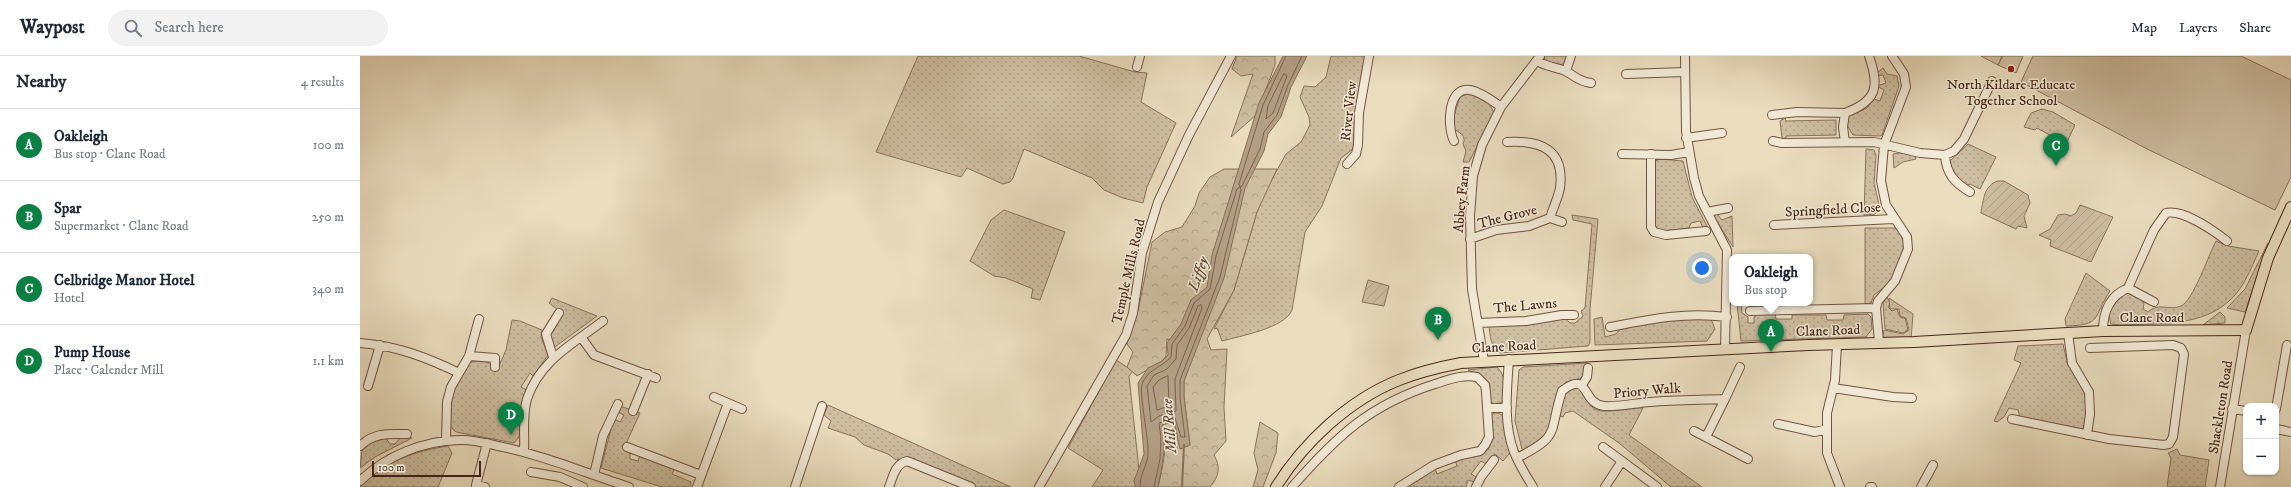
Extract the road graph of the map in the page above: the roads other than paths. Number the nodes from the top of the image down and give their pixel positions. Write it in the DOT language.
graph roads {
  1 [pos="1140,56"];
  2 [pos="1231,56"];
  3 [pos="1369,56"];
  4 [pos="1571,56"];
  5 [pos="1685,56"];
  6 [pos="1869,56"];
  7 [pos="1538,59"];
  8 [pos="1894,59"];
  9 [pos="1137,67"];
  10 [pos="1566,71"];
  11 [pos="1684,72"];
  12 [pos="1626,74"];
  13 [pos="1992,81"];
  14 [pos="1592,83"];
  15 [pos="1501,107"];
  16 [pos="1845,113"];
  17 [pos="1772,115"];
  18 [pos="1722,133"];
  19 [pos="1686,138"];
  20 [pos="1454,141"];
  21 [pos="1773,141"];
  22 [pos="1508,142"];
  23 [pos="1845,142"];
  24 [pos="1884,145"];
  25 [pos="1689,152"];
  26 [pos="1622,154"];
  27 [pos="1652,154"];
  28 [pos="1945,155"];
  29 [pos="1347,164"];
  30 [pos="1970,192"];
  31 [pos="2291,207"];
  32 [pos="1728,208"];
  33 [pos="1707,212"];
  34 [pos="1550,218"];
  35 [pos="1893,219"];
  36 [pos="1562,222"];
  37 [pos="1774,225"];
  38 [pos="1706,231"];
  39 [pos="1470,239"];
  40 [pos="2228,241"];
  41 [pos="2128,288"];
  42 [pos="2154,302"];
  43 [pos="1876,308"];
  44 [pos="1750,311"];
  45 [pos="559,313"];
  46 [pos="1574,315"];
  47 [pos="1727,317"];
  48 [pos="478,319"];
  49 [pos="603,321"];
  50 [pos="1478,323"];
  51 [pos="1610,328"];
  52 [pos="2246,330"];
  53 [pos="2102,331"];
  54 [pos="2068,333"];
  55 [pos="581,337"];
  56 [pos="1879,342"];
  57 [pos="360,343"];
  58 [pos="380,345"];
  59 [pos="1837,345"];
  60 [pos="2287,345"];
  61 [pos="2090,348"];
  62 [pos="1725,349"];
  63 [pos="469,356"];
  64 [pos="553,357"];
  65 [pos="1509,359"];
  66 [pos="1484,361"];
  67 [pos="495,367"];
  68 [pos="1740,367"];
  69 [pos="1588,368"];
  70 [pos="459,373"];
  71 [pos="648,374"];
  72 [pos="656,378"];
  73 [pos="1582,385"];
  74 [pos="368,386"];
  75 [pos="1833,388"];
  76 [pos="714,398"];
  77 [pos="1912,398"];
  78 [pos="1724,399"];
  79 [pos="728,403"];
  80 [pos="2277,403"];
  81 [pos="618,404"];
  82 [pos="822,406"];
  83 [pos="1487,408"];
  84 [pos="1507,408"];
  85 [pos="742,409"];
  86 [pos="2232,409"];
  87 [pos="633,411"];
  88 [pos="2243,411"];
  89 [pos="613,414"];
  90 [pos="622,418"];
  91 [pos="2012,419"];
  92 [pos="1778,424"];
  93 [pos="1828,429"];
  94 [pos="2279,430"];
  95 [pos="1694,431"];
  96 [pos="2291,432"];
  97 [pos="407,434"];
  98 [pos="2087,435"];
  99 [pos="1706,437"];
  100 [pos="446,441"];
  101 [pos="487,443"];
  102 [pos="360,446"];
  103 [pos="627,447"];
  104 [pos="1603,447"];
  105 [pos="524,451"];
  106 [pos="1517,458"];
  107 [pos="1748,459"];
  108 [pos="1494,460"];
  109 [pos="1622,461"];
  110 [pos="564,465"];
  111 [pos="1933,465"];
  112 [pos="531,472"];
  113 [pos="594,475"];
  114 [pos="701,475"];
  115 [pos="560,477"];
  116 [pos="360,481"];
  117 [pos="485,487"];
  118 [pos="583,487"];
  119 [pos="629,487"];
  120 [pos="697,487"];
  121 [pos="795,487"];
  122 [pos="889,487"];
  123 [pos="971,487"];
  124 [pos="1039,487"];
  125 [pos="1276,487"];
  126 [pos="1292,487"];
  127 [pos="1399,487"];
  128 [pos="1476,487"];
  129 [pos="1533,487"];
  130 [pos="1605,487"];
  131 [pos="1657,487"];
  132 [pos="1839,487"];
  133 [pos="1921,487"];
  134 [pos="2220,487"];
  1 -- 9 [label="street"];
  2 -- 124 [label="street, Temple Mills Road"];
  3 -- 29 [label="street, River View"];
  4 -- 10 [label="street"];
  5 -- 11 [label="street"];
  6 -- 16 [label="street"];
  7 -- 10 [label="street"];
  7 -- 15 [label="street, Abbey Farm"];
  8 -- 24 [label="street"];
  10 -- 14 [label="street"];
  11 -- 12 [label="street"];
  11 -- 19 [label="street"];
  13 -- 28 [label="street"];
  15 -- 20 [label="street"];
  15 -- 39 [label="street, Abbey Farm"];
  16 -- 17 [label="street"];
  16 -- 23 [label="street"];
  18 -- 19 [label="street"];
  19 -- 25 [label="street"];
  21 -- 23 [label="street"];
  22 -- 34 [label="street, The Grove"];
  23 -- 24 [label="street"];
  24 -- 28 [label="street"];
  24 -- 35 [label="street"];
  25 -- 27 [label="street"];
  25 -- 33 [label="street"];
  26 -- 27 [label="street"];
  27 -- 38 [label="street"];
  28 -- 30 [label="street"];
  31 -- 52 [label="main road"];
  32 -- 33 [label="street"];
  33 -- 47 [label="street"];
  34 -- 36 [label="street, The Grove"];
  34 -- 39 [label="street, The Grove"];
  35 -- 37 [label="street, Springfield Close"];
  35 -- 43 [label="street"];
  39 -- 50 [label="street, Abbey Farm"];
  40 -- 41 [label="street"];
  41 -- 42 [label="street"];
  41 -- 53 [label="street"];
  43 -- 44 [label="street"];
  43 -- 56 [label="street"];
  45 -- 64 [label="street"];
  46 -- 50 [label="street, The Lawns"];
  47 -- 51 [label="street"];
  47 -- 62 [label="street"];
  48 -- 63 [label="street"];
  49 -- 55 [label="street"];
  50 -- 66 [label="street, Abbey Farm"];
  52 -- 53 [label="main road, Clane Road"];
  52 -- 86 [label="street, Shackleton Road"];
  53 -- 54 [label="main road, Clane Road"];
  54 -- 56 [label="main road, Clane Road"];
  54 -- 98 [label="street"];
  55 -- 64 [label="street"];
  55 -- 71 [label="street"];
  56 -- 59 [label="main road, Clane Road"];
  57 -- 58 [label="street"];
  58 -- 70 [label="street"];
  58 -- 74 [label="street"];
  59 -- 62 [label="main road, Clane Road"];
  59 -- 75 [label="street"];
  60 -- 80 [label="street"];
  61 -- 98 [label="street"];
  62 -- 65 [label="main road, Clane Road"];
  63 -- 67 [label="street"];
  63 -- 70 [label="street"];
  64 -- 105 [label="street"];
  65 -- 66 [label="main road, Clane Road"];
  65 -- 84 [label="street"];
  66 -- 125 [label="main road, Clane Road"];
  68 -- 78 [label="street"];
  69 -- 73 [label="street"];
  70 -- 100 [label="street"];
  71 -- 72 [label="street"];
  71 -- 87 [label="street"];
  73 -- 78 [label="street, Priory Walk"];
  73 -- 106 [label="street"];
  75 -- 77 [label="street"];
  75 -- 93 [label="street"];
  76 -- 79 [label="street"];
  78 -- 99 [label="street"];
  79 -- 85 [label="street"];
  79 -- 114 [label="street"];
  81 -- 89 [label="street"];
  82 -- 121 [label="street"];
  83 -- 84 [label="street"];
  83 -- 126 [label="street"];
  83 -- 127 [label="street"];
  84 -- 106 [label="street"];
  86 -- 88 [label="street"];
  86 -- 134 [label="street, Shackleton Road"];
  89 -- 90 [label="street"];
  89 -- 113 [label="street"];
  91 -- 98 [label="street"];
  92 -- 93 [label="street"];
  93 -- 132 [label="street"];
  94 -- 96 [label="street"];
  95 -- 99 [label="street"];
  97 -- 102 [label="street"];
  99 -- 107 [label="street"];
  100 -- 101 [label="street"];
  100 -- 116 [label="street"];
  101 -- 105 [label="street"];
  101 -- 117 [label="street"];
  103 -- 114 [label="street"];
  104 -- 109 [label="street"];
  105 -- 110 [label="street"];
  106 -- 129 [label="street"];
  108 -- 128 [label="street"];
  109 -- 130 [label="street"];
  109 -- 131 [label="street"];
  110 -- 113 [label="street"];
  110 -- 115 [label="street"];
  111 -- 133 [label="street"];
  112 -- 115 [label="street"];
  113 -- 119 [label="street"];
  114 -- 120 [label="street"];
  115 -- 118 [label="street"];
  122 -- 123 [label="street"];
}
